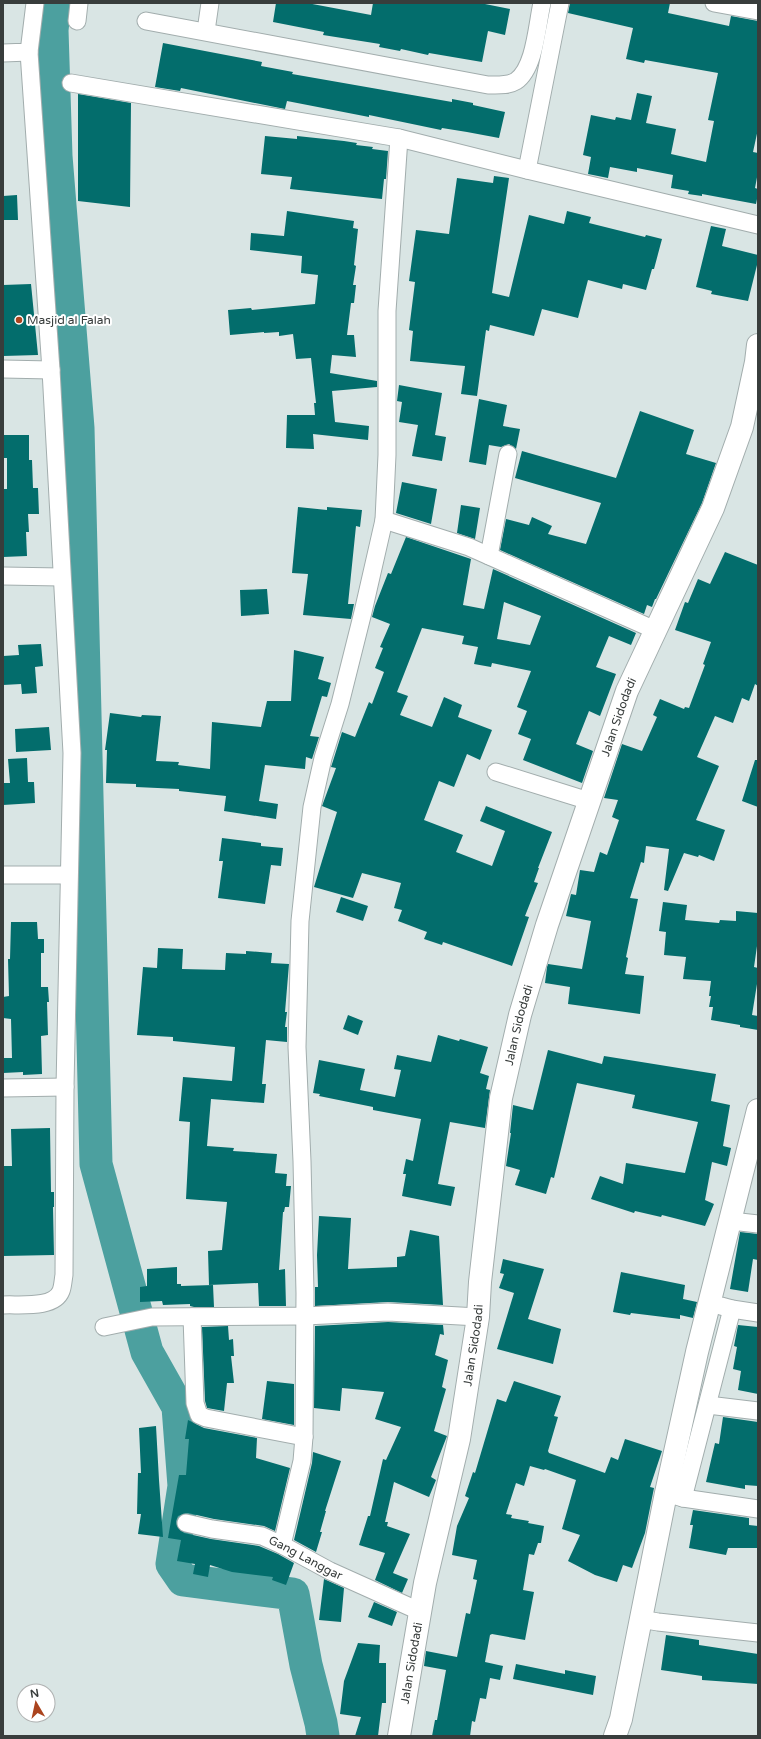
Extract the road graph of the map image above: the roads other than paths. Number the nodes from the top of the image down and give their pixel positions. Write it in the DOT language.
graph roads {
  1 [pos="35,3"];
  2 [pos="79,3"];
  3 [pos="210,3"];
  4 [pos="542,3"];
  5 [pos="560,3"];
  6 [pos="714,3"];
  7 [pos="758,11"];
  8 [pos="77,21"];
  9 [pos="146,21"];
  10 [pos="206,32"];
  11 [pos="29,52"];
  12 [pos="3,53"];
  13 [pos="71,83"];
  14 [pos="399,138"];
  15 [pos="528,170"];
  16 [pos="758,225"];
  17 [pos="758,345"];
  18 [pos="3,369"];
  19 [pos="51,370"];
  20 [pos="508,454"];
  21 [pos="384,520"];
  22 [pos="489,556"];
  23 [pos="3,576"];
  24 [pos="61,577"];
  25 [pos="655,630"];
  26 [pos="496,772"];
  27 [pos="589,801"];
  28 [pos="3,875"];
  29 [pos="68,875"];
  30 [pos="64,1087"];
  31 [pos="3,1088"];
  32 [pos="757,1123"];
  33 [pos="731,1221"];
  34 [pos="758,1224"];
  35 [pos="709,1303"];
  36 [pos="3,1304"];
  37 [pos="732,1309"];
  38 [pos="758,1313"];
  39 [pos="305,1316"];
  40 [pos="192,1317"];
  41 [pos="478,1317"];
  42 [pos="104,1327"];
  43 [pos="708,1405"];
  44 [pos="758,1411"];
  45 [pos="304,1437"];
  46 [pos="675,1496"];
  47 [pos="758,1509"];
  48 [pos="186,1523"];
  49 [pos="282,1545"];
  50 [pos="419,1611"];
  51 [pos="640,1619"];
  52 [pos="758,1633"];
  53 [pos="399,1736"];
  54 [pos="616,1736"];
  1 -- 11 [label="street"];
  2 -- 8 [label="street"];
  3 -- 10 [label="street"];
  4 -- 10 [label="street"];
  5 -- 15 [label="street"];
  6 -- 7 [label="street"];
  9 -- 10 [label="street"];
  11 -- 12 [label="street"];
  11 -- 19 [label="street"];
  13 -- 14 [label="street"];
  14 -- 15 [label="street"];
  14 -- 21 [label="street"];
  15 -- 16 [label="street"];
  17 -- 25 [label="street, Jalan Sidodadi"];
  18 -- 19 [label="street"];
  19 -- 24 [label="street"];
  20 -- 22 [label="street"];
  21 -- 22 [label="street"];
  21 -- 39 [label="street"];
  22 -- 25 [label="street"];
  23 -- 24 [label="street"];
  24 -- 29 [label="street"];
  25 -- 27 [label="street, Jalan Sidodadi"];
  26 -- 27 [label="street"];
  27 -- 41 [label="street, Jalan Sidodadi"];
  28 -- 29 [label="street"];
  29 -- 30 [label="street"];
  30 -- 31 [label="street"];
  30 -- 36 [label="street"];
  32 -- 33 [label="street"];
  33 -- 34 [label="street"];
  33 -- 35 [label="street"];
  35 -- 37 [label="street"];
  35 -- 46 [label="street"];
  37 -- 38 [label="street"];
  37 -- 43 [label="street"];
  39 -- 40 [label="street"];
  39 -- 41 [label="street"];
  39 -- 45 [label="street"];
  40 -- 42 [label="street"];
  40 -- 45 [label="street"];
  41 -- 50 [label="street, Jalan Sidodadi"];
  43 -- 44 [label="street"];
  43 -- 46 [label="street"];
  45 -- 49 [label="street"];
  46 -- 47 [label="street"];
  46 -- 51 [label="street"];
  48 -- 49 [label="street, Gang Langgar"];
  49 -- 50 [label="street, Gang Langgar"];
  50 -- 53 [label="street, Jalan Sidodadi"];
  51 -- 52 [label="street"];
  51 -- 54 [label="street"];
}
